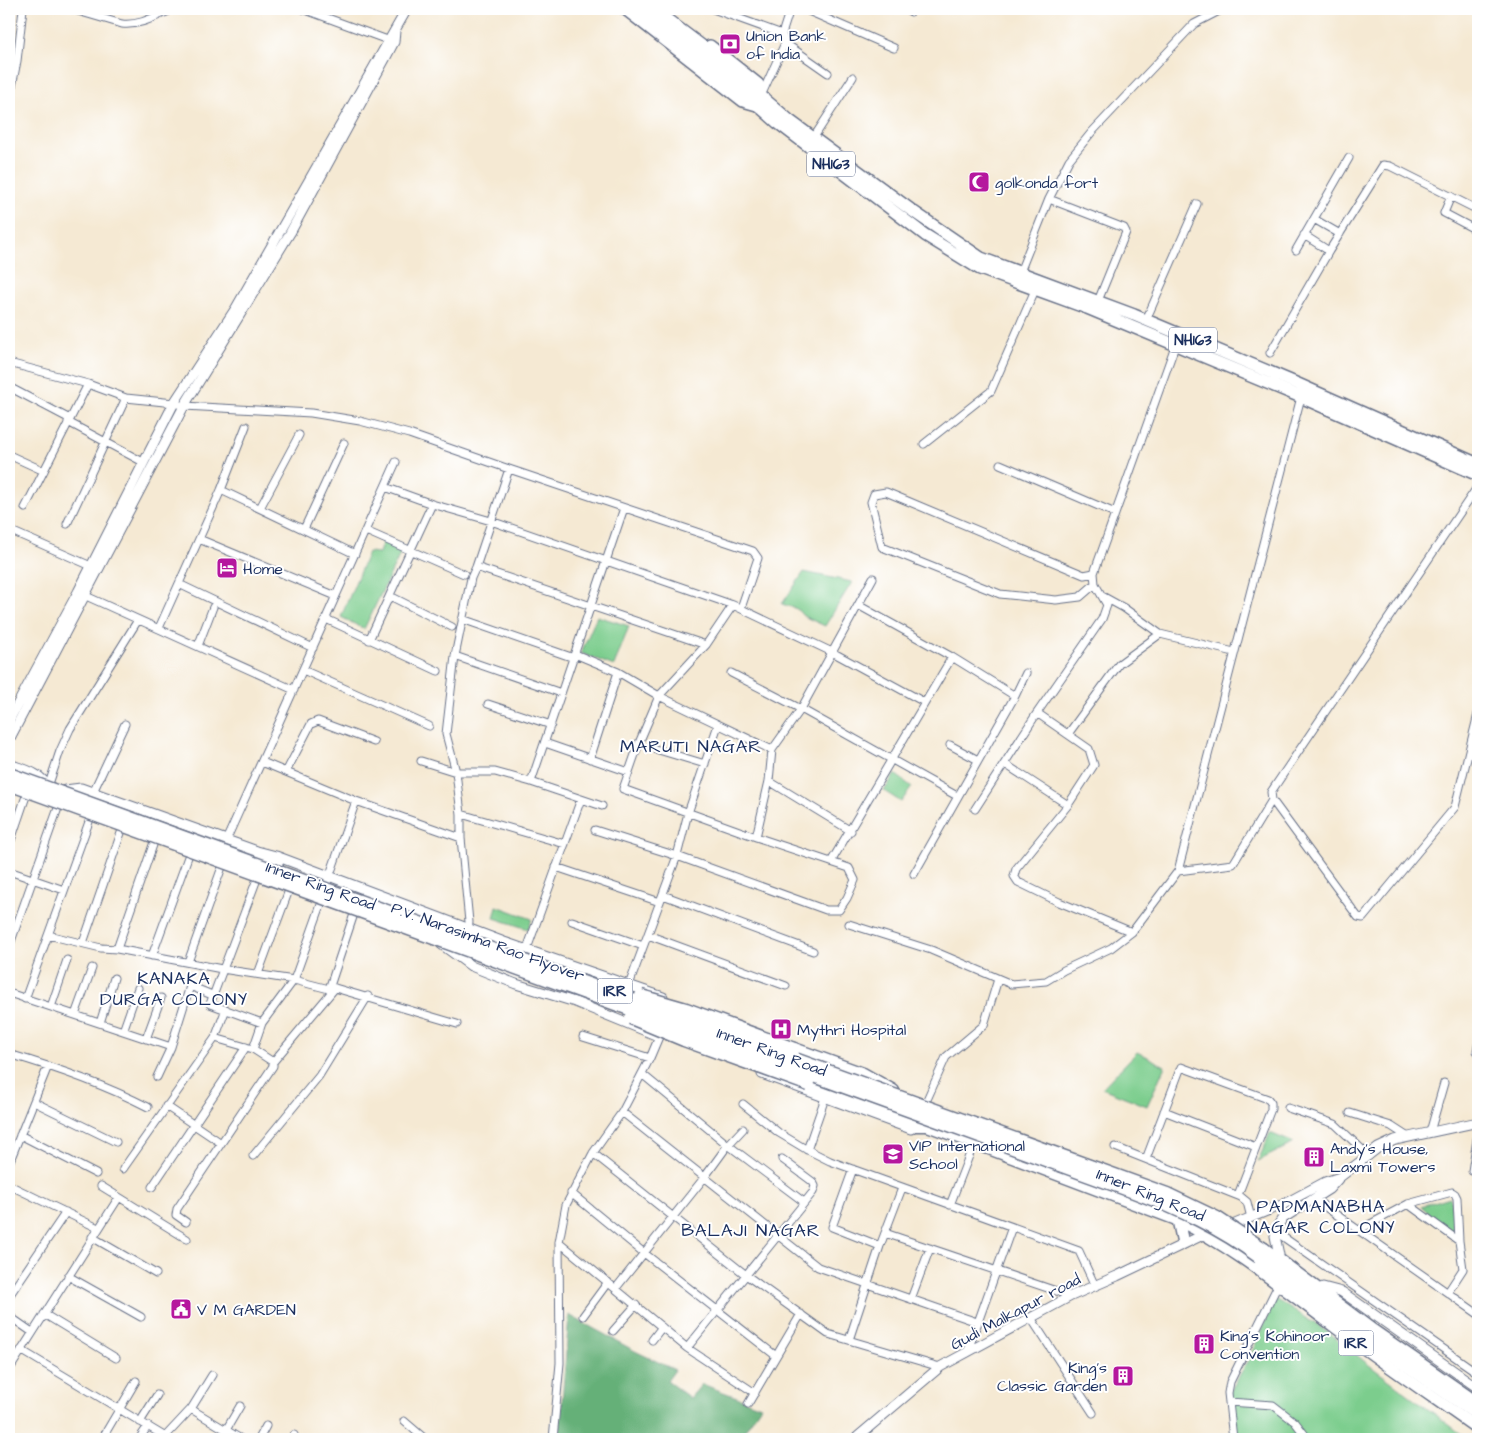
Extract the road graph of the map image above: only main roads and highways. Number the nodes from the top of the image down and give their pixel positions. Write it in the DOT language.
graph roads {
  1 [pos="625,9"];
  2 [pos="639,9"];
  3 [pos="653,9"];
  4 [pos="661,9"];
  5 [pos="704,52"];
  6 [pos="759,101"];
  7 [pos="1478,470"];
  8 [pos="9,769"];
  9 [pos="9,774"];
  10 [pos="9,784"];
  11 [pos="9,790"];
  12 [pos="343,889"];
  13 [pos="336,907"];
  14 [pos="503,959"];
  15 [pos="902,1096"];
  16 [pos="931,1126"];
  17 [pos="1178,1220"];
  18 [pos="1252,1236"];
  19 [pos="1183,1243"];
  20 [pos="1235,1253"];
  21 [pos="1478,1396"];
  22 [pos="1478,1404"];
  23 [pos="1478,1424"];
  1 -- 6 [label="main road"];
  2 -- 5 [label="main road, NH163"];
  3 -- 5 [label="main road, NH163"];
  4 -- 6 [label="main road"];
  5 -- 6 [label="main road, NH163"];
  6 -- 7 [label="main road, NH163"];
  6 -- 7 [label="main road, NH163"];
  8 -- 12 [label="main road, Inner Ring Road / IRR"];
  9 -- 14 [label="highway, P.V. Narasimha Rao Flyover, bridge"];
  10 -- 14 [label="highway, P.V. Narasimha Rao Flyover, bridge"];
  11 -- 13 [label="main road, Inner Ring Road / IRR"];
  12 -- 13 [label="main road"];
  12 -- 15 [label="main road, Inner Ring Road / IRR"];
  13 -- 16 [label="main road, Inner Ring Road / IRR"];
  14 -- 15 [label="highway, bridge"];
  14 -- 16 [label="highway, bridge"];
  14 -- 22 [label="highway, P.V. Narasimha Rao Flyover, bridge"];
  14 -- 23 [label="highway, P.V. Narasimha Rao Flyover, bridge"];
  15 -- 18 [label="main road, Inner Ring Road / IRR"];
  16 -- 17 [label="main road, Inner Ring Road / IRR"];
  17 -- 19 [label="main road"];
  17 -- 20 [label="main road, Inner Ring Road / IRR"];
  18 -- 20 [label="main road"];
  18 -- 21 [label="main road, Inner Ring Road / IRR"];
  20 -- 23 [label="main road, Inner Ring Road / IRR"];
}
